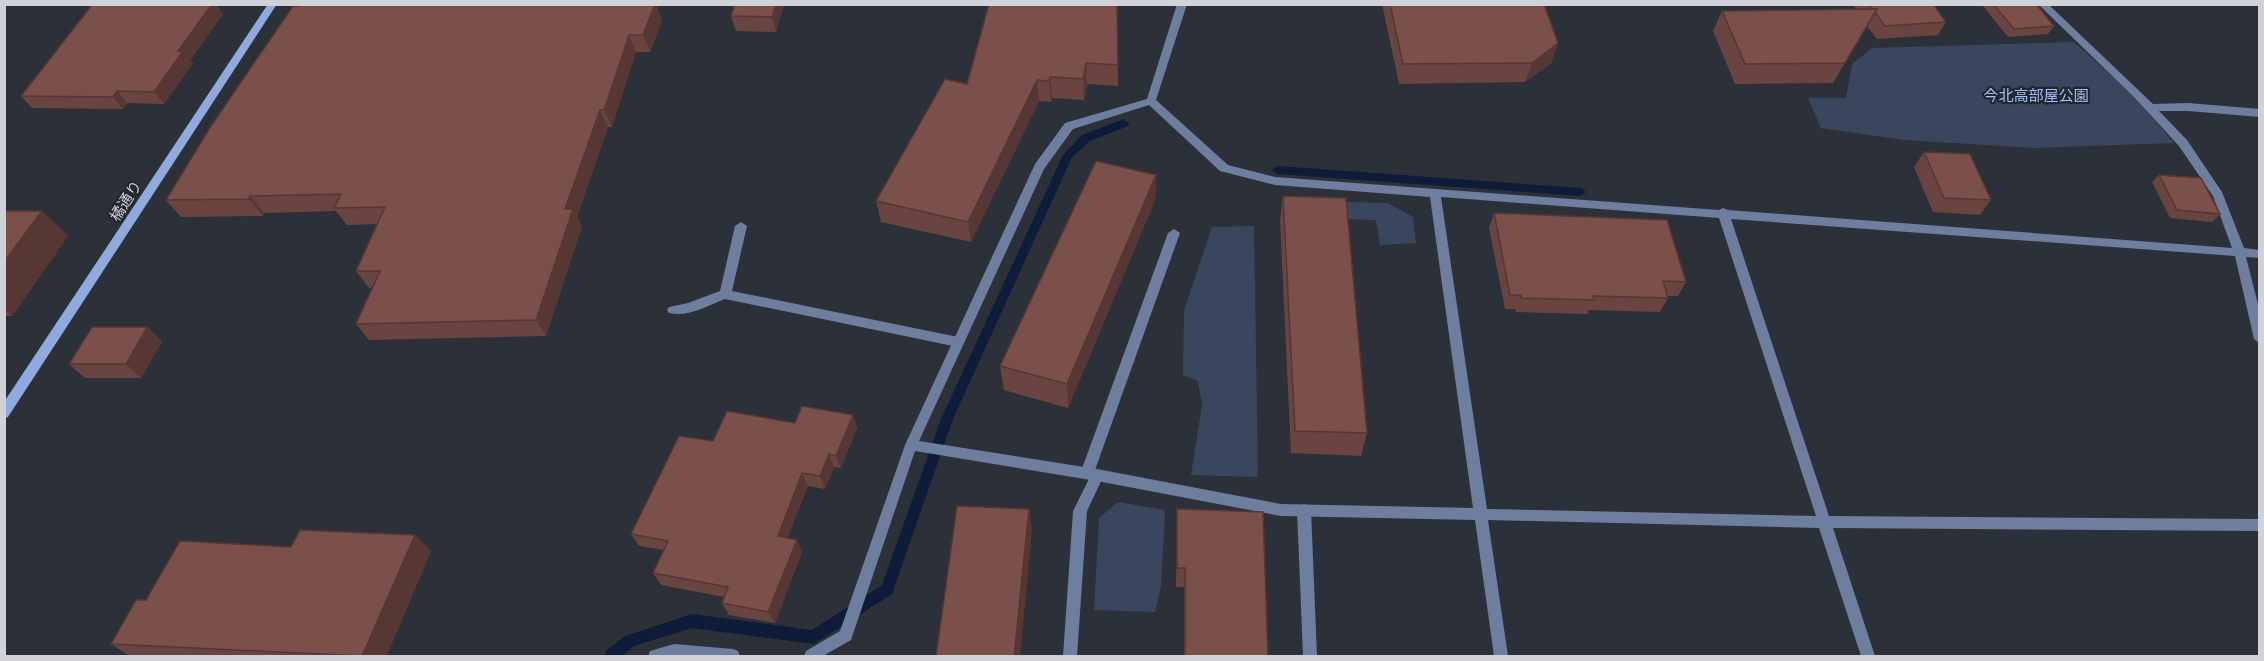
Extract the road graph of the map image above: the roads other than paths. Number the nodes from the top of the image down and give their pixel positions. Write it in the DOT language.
graph roads {
  1 [pos="273,4"];
  2 [pos="1182,4"];
  3 [pos="2042,4"];
  4 [pos="1151,101"];
  5 [pos="2150,108"];
  6 [pos="2259,113"];
  7 [pos="1435,194"];
  8 [pos="1723,212"];
  9 [pos="741,226"];
  10 [pos="1174,233"];
  11 [pos="2239,251"];
  12 [pos="2259,254"];
  13 [pos="725,294"];
  14 [pos="673,310"];
  15 [pos="2259,339"];
  16 [pos="958,342"];
  17 [pos="4,413"];
  18 [pos="911,445"];
  19 [pos="1092,475"];
  20 [pos="1304,510"];
  21 [pos="1480,515"];
  22 [pos="1824,522"];
  23 [pos="2259,525"];
  24 [pos="828,651"];
  25 [pos="655,657"];
  26 [pos="734,657"];
  27 [pos="811,657"];
  28 [pos="1070,657"];
  29 [pos="1310,657"];
  30 [pos="1502,657"];
  31 [pos="1868,657"];
  1 -- 17 [label="street, 橘通り"];
  2 -- 4 [label="street"];
  3 -- 5 [label="street"];
  4 -- 7 [label="street"];
  4 -- 16 [label="street"];
  5 -- 6 [label="street"];
  5 -- 11 [label="street"];
  7 -- 8 [label="street"];
  7 -- 21 [label="street"];
  8 -- 11 [label="street"];
  8 -- 22 [label="street"];
  9 -- 13 [label="street"];
  10 -- 19 [label="street"];
  11 -- 12 [label="street"];
  11 -- 15 [label="street"];
  13 -- 14 [label="street"];
  13 -- 16 [label="street"];
  16 -- 18 [label="street"];
  18 -- 19 [label="street"];
  18 -- 24 [label="street"];
  19 -- 20 [label="street"];
  19 -- 28 [label="street"];
  20 -- 21 [label="street"];
  20 -- 29 [label="street"];
  21 -- 22 [label="street"];
  21 -- 30 [label="street"];
  22 -- 23 [label="street"];
  22 -- 31 [label="street"];
  24 -- 27 [label="street"];
  25 -- 26 [label="street"];
}
